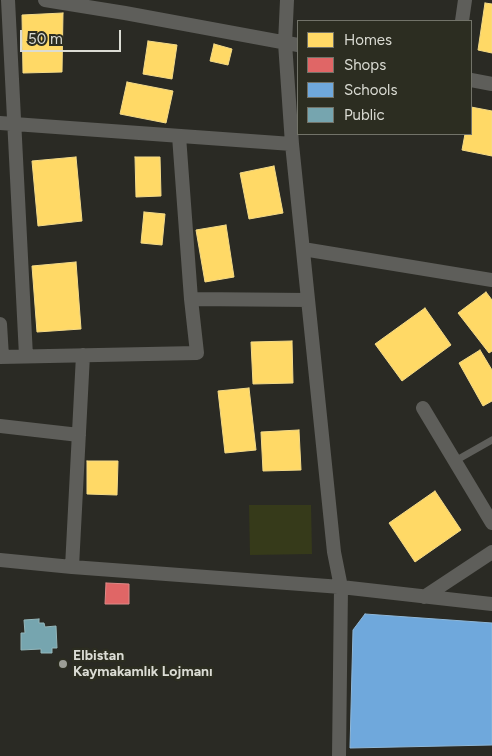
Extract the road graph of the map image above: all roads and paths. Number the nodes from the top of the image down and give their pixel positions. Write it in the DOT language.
graph roads {
  1 [pos="8,0"];
  2 [pos="45,0"];
  3 [pos="287,0"];
  4 [pos="466,0"];
  5 [pos="462,20"];
  6 [pos="292,44"];
  7 [pos="472,80"];
  8 [pos="492,84"];
  9 [pos="7,123"];
  10 [pos="179,136"];
  11 [pos="292,144"];
  12 [pos="303,248"];
  13 [pos="492,280"];
  14 [pos="191,299"];
  15 [pos="308,300"];
  16 [pos="0,324"];
  17 [pos="83,355"];
  18 [pos="1,356"];
  19 [pos="26,356"];
  20 [pos="423,408"];
  21 [pos="0,426"];
  22 [pos="79,435"];
  23 [pos="492,440"];
  24 [pos="455,461"];
  25 [pos="492,523"];
  26 [pos="492,552"];
  27 [pos="0,560"];
  28 [pos="72,568"];
  29 [pos="341,587"];
  30 [pos="424,597"];
  31 [pos="492,604"];
  32 [pos="339,756"];
  1 -- 9 [label="street"];
  2 -- 6 [label="street"];
  3 -- 6 [label="street"];
  4 -- 5 [label="street"];
  6 -- 11 [label="street"];
  7 -- 8 [label="street"];
  9 -- 10 [label="street"];
  9 -- 19 [label="street"];
  10 -- 11 [label="street"];
  10 -- 14 [label="street"];
  11 -- 12 [label="street"];
  12 -- 13 [label="street"];
  12 -- 15 [label="street"];
  14 -- 15 [label="street"];
  14 -- 17 [label="street"];
  15 -- 29 [label="street"];
  16 -- 18 [label="street"];
  17 -- 19 [label="street"];
  17 -- 22 [label="street"];
  18 -- 19 [label="street"];
  20 -- 24 [label="street"];
  21 -- 22 [label="street"];
  22 -- 28 [label="street"];
  23 -- 24 [label="lane"];
  24 -- 25 [label="street"];
  26 -- 30 [label="street"];
  27 -- 28 [label="street"];
  28 -- 29 [label="street"];
  29 -- 30 [label="street"];
  29 -- 32 [label="street"];
  30 -- 31 [label="street"];
}
